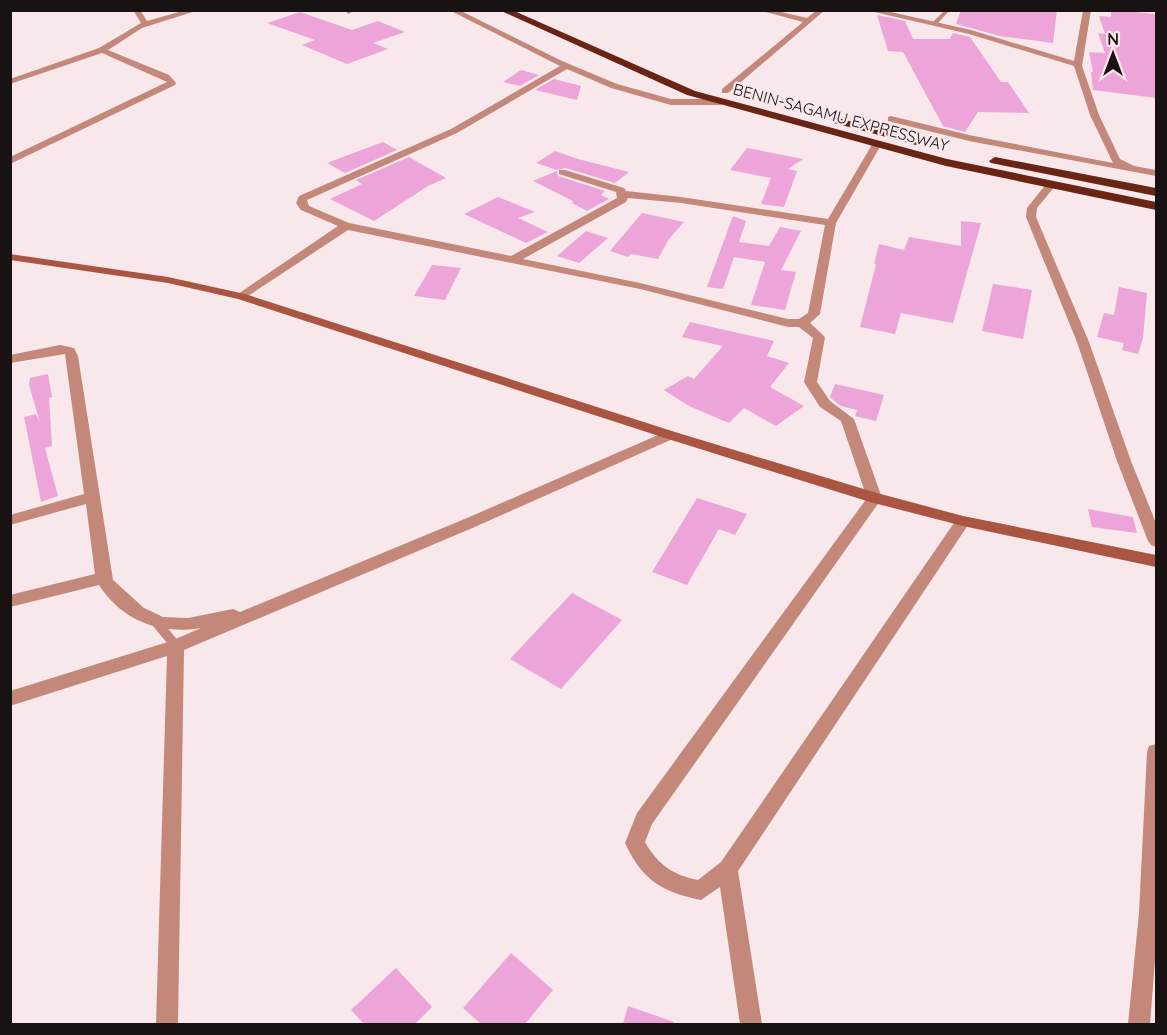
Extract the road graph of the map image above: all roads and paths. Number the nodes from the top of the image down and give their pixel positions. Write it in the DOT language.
graph roads {
  1 [pos="136,10"];
  2 [pos="196,10"];
  3 [pos="452,10"];
  4 [pos="503,10"];
  5 [pos="761,10"];
  6 [pos="822,10"];
  7 [pos="869,10"];
  8 [pos="948,10"];
  9 [pos="1087,10"];
  10 [pos="529,16"];
  11 [pos="809,21"];
  12 [pos="935,23"];
  13 [pos="145,24"];
  14 [pos="102,51"];
  15 [pos="568,65"];
  16 [pos="1078,65"];
  17 [pos="10,82"];
  18 [pos="723,97"];
  19 [pos="891,119"];
  20 [pos="876,145"];
  21 [pos="10,151"];
  22 [pos="22,155"];
  23 [pos="10,161"];
  24 [pos="1126,168"];
  25 [pos="562,172"];
  26 [pos="1156,173"];
  27 [pos="1051,186"];
  28 [pos="1156,192"];
  29 [pos="623,194"];
  30 [pos="1156,206"];
  31 [pos="831,223"];
  32 [pos="346,226"];
  33 [pos="10,257"];
  34 [pos="513,260"];
  35 [pos="241,297"];
  36 [pos="802,323"];
  37 [pos="10,359"];
  38 [pos="669,435"];
  39 [pos="91,497"];
  40 [pos="875,498"];
  41 [pos="10,520"];
  42 [pos="963,521"];
  43 [pos="1156,541"];
  44 [pos="1156,561"];
  45 [pos="102,578"];
  46 [pos="10,602"];
  47 [pos="266,609"];
  48 [pos="157,623"];
  49 [pos="176,646"];
  50 [pos="10,699"];
  51 [pos="1156,752"];
  52 [pos="728,869"];
  53 [pos="167,1024"];
  54 [pos="751,1024"];
  55 [pos="1138,1024"];
  1 -- 13 [label="street"];
  2 -- 13 [label="street"];
  3 -- 15 [label="street"];
  4 -- 10 [label="highway"];
  5 -- 11 [label="street"];
  6 -- 11 [label="street"];
  7 -- 12 [label="street"];
  8 -- 12 [label="lane"];
  9 -- 16 [label="street"];
  10 -- 18 [label="highway, BENIN-SAGAMU EXPRESSWAY"];
  10 -- 18 [label="highway, BENIN-SAGAMU EXPRESSWAY"];
  11 -- 18 [label="street"];
  12 -- 16 [label="street"];
  13 -- 14 [label="street"];
  14 -- 17 [label="street"];
  14 -- 22 [label="street"];
  15 -- 18 [label="street"];
  15 -- 32 [label="street"];
  16 -- 24 [label="street"];
  18 -- 20 [label="highway, BENIN-SAGAMU EXPRESSWAY"];
  18 -- 28 [label="highway, BENIN-SAGAMU EXPRESSWAY"];
  19 -- 24 [label="street"];
  20 -- 27 [label="highway, BENIN-SAGAMU EXPRESSWAY"];
  20 -- 31 [label="street"];
  21 -- 22 [label="street"];
  22 -- 23 [label="street"];
  24 -- 26 [label="street"];
  25 -- 29 [label="street"];
  27 -- 30 [label="highway, BENIN-SAGAMU EXPRESSWAY"];
  27 -- 43 [label="street"];
  29 -- 31 [label="street"];
  29 -- 34 [label="street"];
  31 -- 36 [label="street"];
  32 -- 34 [label="street"];
  32 -- 35 [label="street"];
  33 -- 35 [label="street"];
  34 -- 36 [label="street"];
  35 -- 38 [label="street"];
  36 -- 40 [label="street"];
  37 -- 39 [label="street"];
  38 -- 40 [label="street"];
  38 -- 47 [label="street"];
  39 -- 41 [label="street"];
  39 -- 45 [label="street"];
  40 -- 42 [label="street"];
  40 -- 52 [label="street"];
  42 -- 44 [label="street"];
  42 -- 52 [label="street"];
  45 -- 46 [label="street"];
  45 -- 48 [label="street"];
  47 -- 48 [label="street"];
  47 -- 49 [label="street"];
  48 -- 49 [label="lane"];
  49 -- 50 [label="street"];
  49 -- 53 [label="street"];
  51 -- 55 [label="street"];
  52 -- 54 [label="street"];
}
